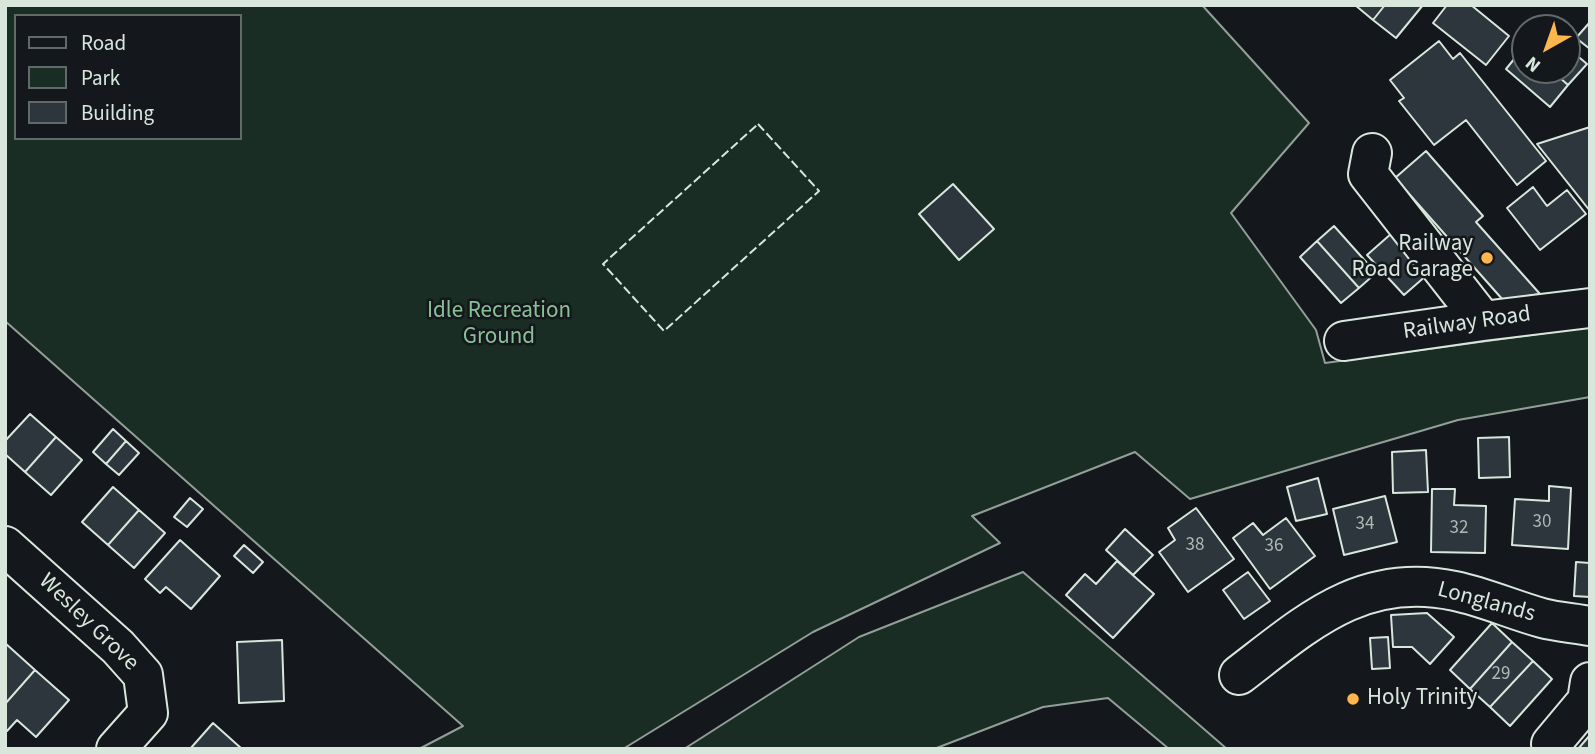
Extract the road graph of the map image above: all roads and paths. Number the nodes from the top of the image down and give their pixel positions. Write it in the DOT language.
graph roads {
  1 [pos="1372,153"];
  2 [pos="1590,308"];
  3 [pos="1483,321"];
  4 [pos="1344,341"];
  5 [pos="5,546"];
  6 [pos="1590,626"];
  7 [pos="1239,675"];
  8 [pos="1590,682"];
  9 [pos="1551,744"];
  10 [pos="116,749"];
  1 -- 3 [label="street"];
  2 -- 3 [label="street, Railway Road"];
  3 -- 4 [label="street, Railway Road"];
  5 -- 10 [label="street, Wesley Grove"];
  6 -- 7 [label="street, Longlands"];
  8 -- 9 [label="street"];
}
